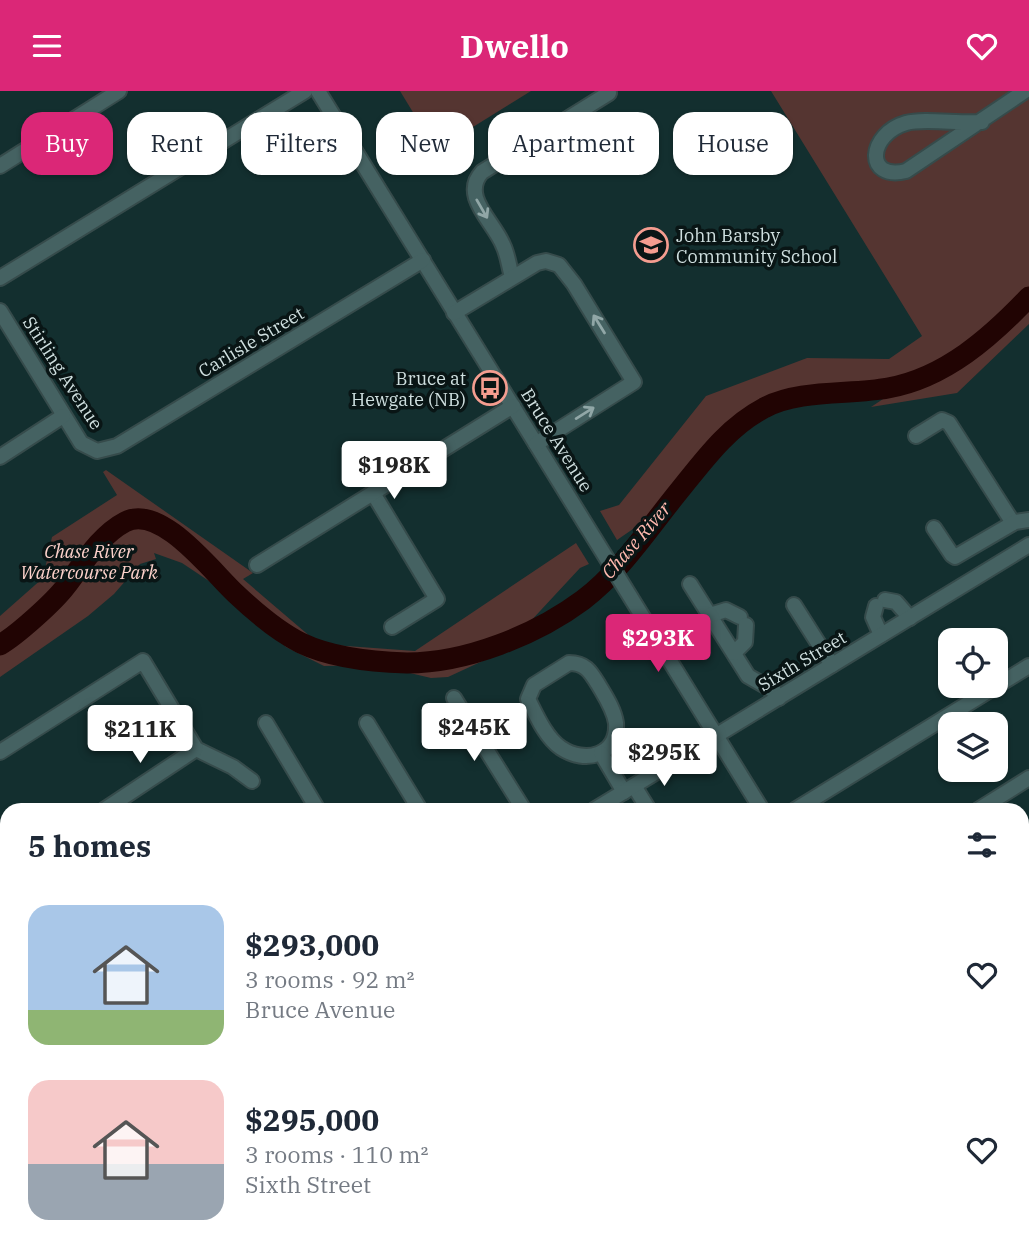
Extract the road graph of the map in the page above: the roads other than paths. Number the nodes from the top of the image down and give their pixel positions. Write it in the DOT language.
graph roads {
  1 [pos="119,91"];
  2 [pos="304,91"];
  3 [pos="318,91"];
  4 [pos="1025,91"];
  5 [pos="609,93"];
  6 [pos="982,122"];
  7 [pos="0,166"];
  8 [pos="423,260"];
  9 [pos="512,277"];
  10 [pos="0,278"];
  11 [pos="0,311"];
  12 [pos="454,313"];
  13 [pos="513,406"];
  14 [pos="63,416"];
  15 [pos="916,436"];
  16 [pos="536,444"];
  17 [pos="97,451"];
  18 [pos="0,457"];
  19 [pos="373,493"];
  20 [pos="1029,520"];
  21 [pos="1013,523"];
  22 [pos="934,528"];
  23 [pos="1029,545"];
  24 [pos="257,565"];
  25 [pos="690,583"];
  26 [pos="794,605"];
  27 [pos="710,615"];
  28 [pos="910,618"];
  29 [pos="392,627"];
  30 [pos="881,635"];
  31 [pos="734,653"];
  32 [pos="832,665"];
  33 [pos="1029,666"];
  34 [pos="454,698"];
  35 [pos="779,698"];
  36 [pos="266,723"];
  37 [pos="367,723"];
  38 [pos="716,736"];
  39 [pos="196,748"];
  40 [pos="0,752"];
  41 [pos="601,753"];
  42 [pos="1029,778"];
  43 [pos="252,781"];
  44 [pos="629,789"];
  45 [pos="114,803"];
  46 [pos="314,803"];
  47 [pos="416,803"];
  48 [pos="520,803"];
  49 [pos="606,803"];
  50 [pos="642,803"];
  51 [pos="758,803"];
  52 [pos="806,803"];
  53 [pos="989,803"];
  1 -- 7 [label="street"];
  2 -- 10 [label="street"];
  3 -- 8 [label="street, Bruce Avenue"];
  4 -- 6 [label="street"];
  5 -- 9 [label="street, one-way"];
  6 -- 6 [label="street"];
  8 -- 12 [label="street, Bruce Avenue"];
  8 -- 17 [label="street, Carlisle Street"];
  9 -- 12 [label="street"];
  16 -- 9 [label="street, one-way"];
  11 -- 14 [label="street, Stirling Avenue"];
  12 -- 13 [label="street, Bruce Avenue"];
  13 -- 16 [label="street, Bruce Avenue"];
  13 -- 19 [label="street"];
  14 -- 17 [label="street, Stirling Avenue"];
  14 -- 18 [label="street"];
  15 -- 21 [label="street"];
  16 -- 38 [label="street, Bruce Avenue"];
  19 -- 24 [label="street"];
  19 -- 29 [label="street"];
  20 -- 21 [label="street"];
  21 -- 22 [label="street"];
  23 -- 28 [label="street, Sixth Street"];
  25 -- 27 [label="street"];
  26 -- 32 [label="street"];
  27 -- 31 [label="street"];
  27 -- 31 [label="street"];
  28 -- 30 [label="street, Sixth Street"];
  28 -- 30 [label="street"];
  30 -- 32 [label="street, Sixth Street"];
  31 -- 35 [label="street"];
  32 -- 35 [label="street, Sixth Street"];
  33 -- 52 [label="street"];
  34 -- 48 [label="street"];
  35 -- 38 [label="street, Sixth Street"];
  36 -- 46 [label="street"];
  37 -- 47 [label="street"];
  38 -- 44 [label="street, Sixth Street"];
  38 -- 51 [label="street, Bruce Avenue"];
  39 -- 40 [label="street"];
  39 -- 43 [label="street"];
  39 -- 45 [label="street"];
  41 -- 41 [label="street"];
  41 -- 44 [label="street"];
  42 -- 53 [label="street"];
  44 -- 49 [label="street, Sixth Street"];
  44 -- 50 [label="street"];
}
